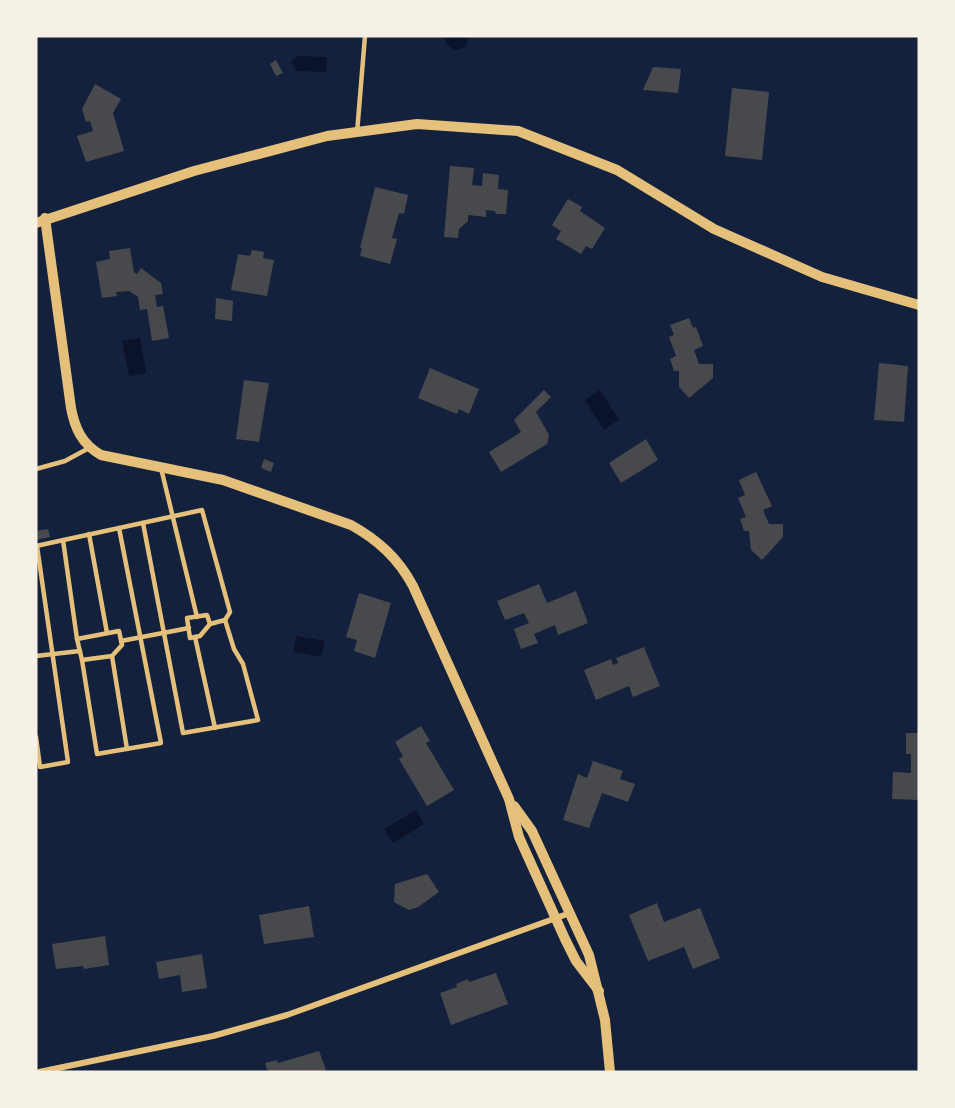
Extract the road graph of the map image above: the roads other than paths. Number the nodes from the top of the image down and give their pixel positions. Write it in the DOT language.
graph roads {
  1 [pos="365,36"];
  2 [pos="357,133"];
  3 [pos="39,220"];
  4 [pos="919,305"];
  5 [pos="89,448"];
  6 [pos="161,468"];
  7 [pos="36,469"];
  8 [pos="172,517"];
  9 [pos="142,523"];
  10 [pos="119,528"];
  11 [pos="90,534"];
  12 [pos="63,540"];
  13 [pos="37,546"];
  14 [pos="197,616"];
  15 [pos="225,620"];
  16 [pos="210,624"];
  17 [pos="189,628"];
  18 [pos="107,633"];
  19 [pos="164,633"];
  20 [pos="140,638"];
  21 [pos="195,638"];
  22 [pos="77,639"];
  23 [pos="121,641"];
  24 [pos="80,651"];
  25 [pos="53,654"];
  26 [pos="112,656"];
  27 [pos="36,657"];
  28 [pos="82,660"];
  29 [pos="215,728"];
  30 [pos="36,737"];
  31 [pos="127,749"];
  32 [pos="509,799"];
  33 [pos="570,912"];
  34 [pos="555,917"];
  35 [pos="599,991"];
  36 [pos="39,1072"];
  37 [pos="610,1072"];
  1 -- 2 [label="lane"];
  2 -- 3 [label="street"];
  2 -- 4 [label="street"];
  3 -- 5 [label="street"];
  5 -- 6 [label="street"];
  5 -- 7 [label="lane"];
  6 -- 8 [label="lane"];
  6 -- 32 [label="street"];
  8 -- 9 [label="lane"];
  8 -- 14 [label="lane"];
  8 -- 15 [label="lane"];
  9 -- 10 [label="lane"];
  9 -- 19 [label="lane"];
  10 -- 11 [label="lane"];
  10 -- 20 [label="lane"];
  11 -- 12 [label="lane"];
  11 -- 18 [label="lane"];
  12 -- 13 [label="lane"];
  12 -- 22 [label="lane"];
  13 -- 25 [label="lane"];
  14 -- 16 [label="lane"];
  14 -- 17 [label="lane"];
  15 -- 16 [label="lane"];
  15 -- 29 [label="lane"];
  16 -- 21 [label="lane"];
  17 -- 19 [label="lane"];
  17 -- 21 [label="lane"];
  18 -- 22 [label="lane"];
  18 -- 23 [label="lane"];
  19 -- 20 [label="lane"];
  19 -- 29 [label="lane"];
  20 -- 23 [label="lane"];
  20 -- 31 [label="lane"];
  21 -- 29 [label="lane"];
  22 -- 24 [label="lane"];
  23 -- 26 [label="lane"];
  24 -- 25 [label="lane"];
  24 -- 28 [label="lane"];
  25 -- 27 [label="lane"];
  25 -- 30 [label="lane"];
  26 -- 28 [label="lane"];
  26 -- 31 [label="lane"];
  28 -- 31 [label="lane"];
  32 -- 33 [label="street"];
  32 -- 34 [label="street"];
  33 -- 34 [label="street"];
  33 -- 35 [label="street"];
  34 -- 35 [label="street"];
  34 -- 36 [label="street"];
  35 -- 37 [label="street"];
}
